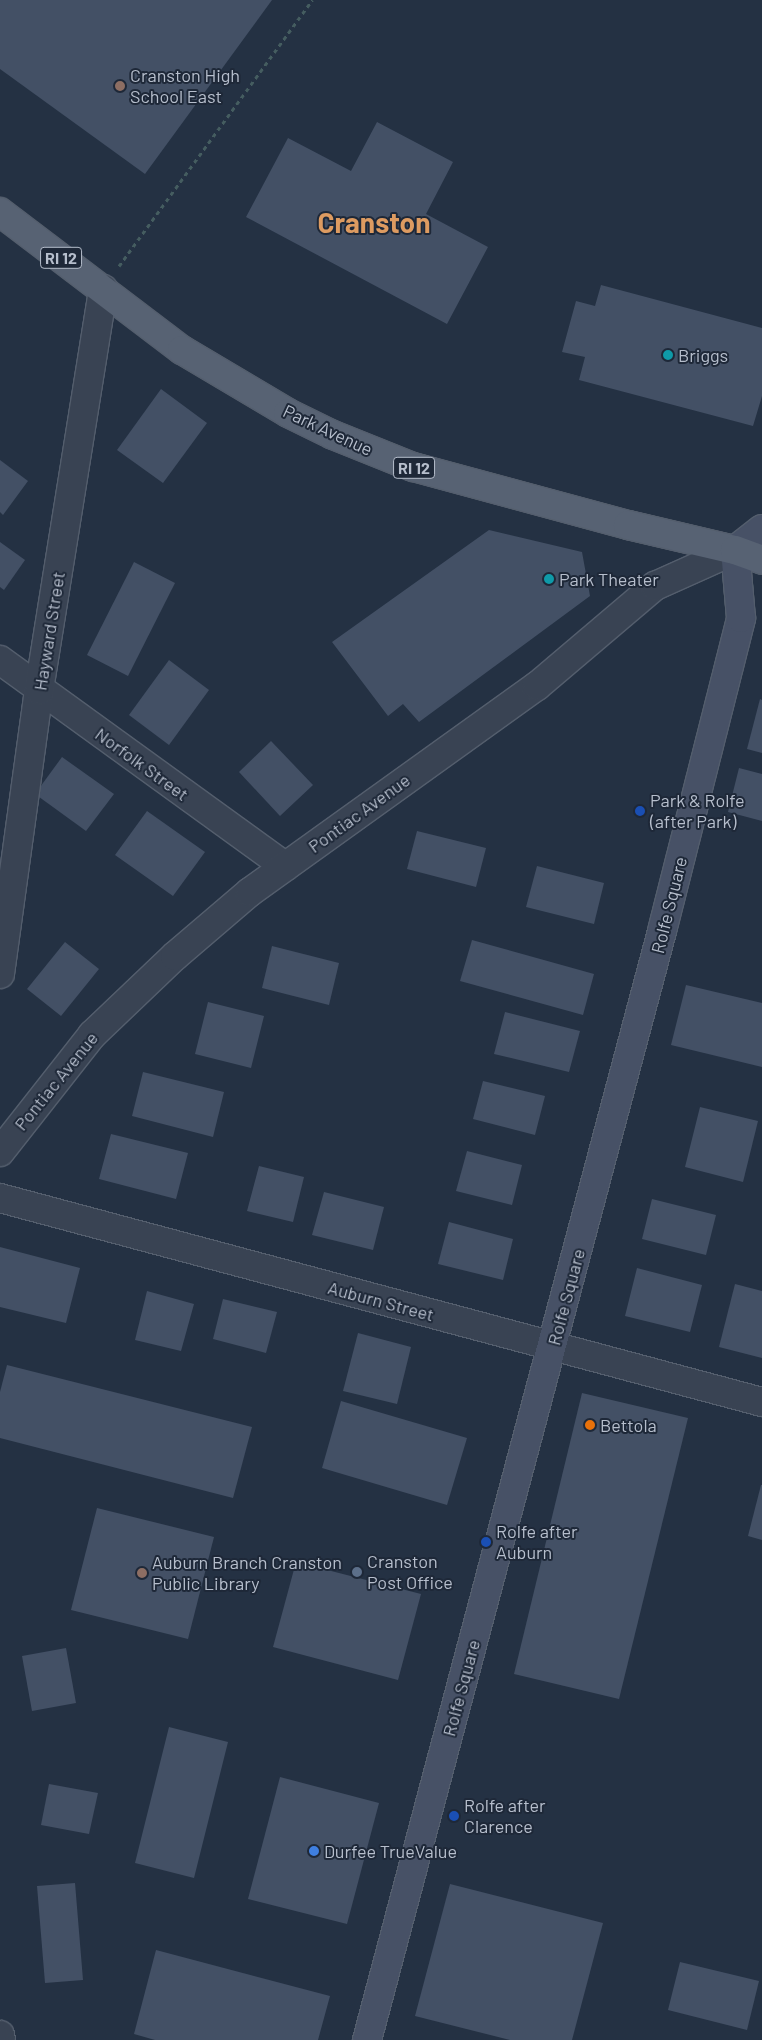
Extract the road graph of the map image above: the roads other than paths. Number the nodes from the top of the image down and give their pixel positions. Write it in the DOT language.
graph roads {
  1 [pos="0,212"];
  2 [pos="103,289"];
  3 [pos="762,529"];
  4 [pos="734,550"];
  5 [pos="762,560"];
  6 [pos="0,660"];
  7 [pos="39,690"];
  8 [pos="285,866"];
  9 [pos="0,974"];
  10 [pos="0,1152"];
  11 [pos="0,1198"];
  12 [pos="552,1346"];
  13 [pos="762,1402"];
  14 [pos="0,2035"];
  15 [pos="0,2040"];
  16 [pos="19,2040"];
  17 [pos="367,2040"];
  1 -- 2 [label="main road, Park Avenue / RI 12"];
  2 -- 4 [label="main road, Park Avenue / RI 12"];
  2 -- 7 [label="street, Hayward Street"];
  3 -- 4 [label="main road, Pontiac Avenue"];
  4 -- 5 [label="main road, Park Avenue / RI 12"];
  4 -- 8 [label="street, Pontiac Avenue"];
  4 -- 12 [label="main road, Rolfe Square"];
  6 -- 7 [label="street, Norfolk Street"];
  7 -- 8 [label="street, Norfolk Street"];
  7 -- 9 [label="street, Hayward Street"];
  8 -- 10 [label="street, Pontiac Avenue"];
  11 -- 12 [label="street, Auburn Street"];
  12 -- 13 [label="street, Auburn Street"];
  12 -- 17 [label="main road, Rolfe Square"];
  14 -- 15 [label="street"];
  14 -- 16 [label="street"];
}
